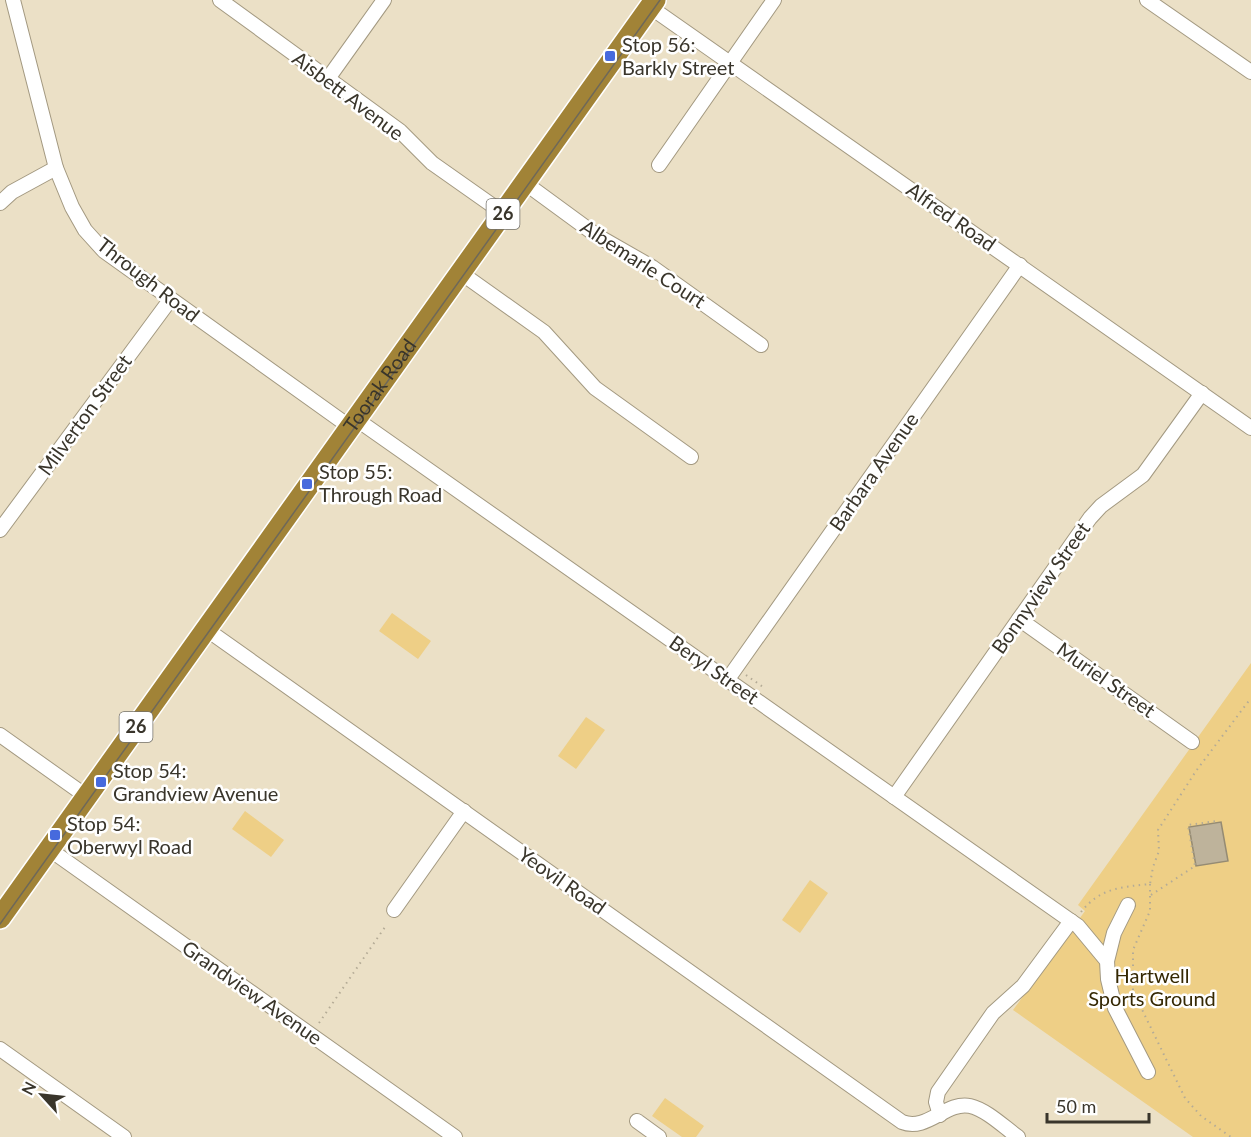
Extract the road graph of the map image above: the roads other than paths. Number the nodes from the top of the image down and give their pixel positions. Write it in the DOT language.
graph roads {
  1 [pos="13,0"];
  2 [pos="220,0"];
  3 [pos="384,0"];
  4 [pos="774,0"];
  5 [pos="1147,0"];
  6 [pos="650,3"];
  7 [pos="731,62"];
  8 [pos="1251,72"];
  9 [pos="327,80"];
  10 [pos="659,165"];
  11 [pos="56,168"];
  12 [pos="525,183"];
  13 [pos="0,203"];
  14 [pos="503,213"];
  15 [pos="1020,265"];
  16 [pos="460,273"];
  17 [pos="170,300"];
  18 [pos="761,345"];
  19 [pos="1202,393"];
  20 [pos="353,423"];
  21 [pos="1251,428"];
  22 [pos="691,457"];
  23 [pos="0,530"];
  24 [pos="1019,619"];
  25 [pos="206,629"];
  26 [pos="728,679"];
  27 [pos="0,735"];
  28 [pos="1192,742"];
  29 [pos="86,796"];
  30 [pos="894,797"];
  31 [pos="464,811"];
  32 [pos="49,849"];
  33 [pos="1128,905"];
  34 [pos="394,910"];
  35 [pos="1076,917"];
  36 [pos="0,918"];
  37 [pos="1107,961"];
  38 [pos="0,1049"];
  39 [pos="1149,1072"];
  40 [pos="940,1115"];
  41 [pos="637,1121"];
  42 [pos="921,1122"];
  43 [pos="124,1137"];
  44 [pos="455,1137"];
  45 [pos="659,1137"];
  46 [pos="922,1137"];
  47 [pos="1018,1137"];
  1 -- 11 [label="street, Through Road"];
  2 -- 9 [label="street, Aisbett Avenue"];
  3 -- 9 [label="street"];
  4 -- 7 [label="street"];
  5 -- 8 [label="street"];
  6 -- 7 [label="street, Alfred Road"];
  6 -- 12 [label="highway, Toorak Road / 26"];
  7 -- 10 [label="street"];
  7 -- 15 [label="street, Alfred Road"];
  9 -- 14 [label="street, Aisbett Avenue"];
  11 -- 13 [label="street"];
  11 -- 17 [label="street, Through Road"];
  12 -- 14 [label="highway, Toorak Road / 26"];
  12 -- 18 [label="street, Albemarle Court"];
  14 -- 16 [label="highway, Toorak Road / 26"];
  15 -- 19 [label="street, Alfred Road"];
  15 -- 26 [label="street, Barbara Avenue"];
  16 -- 20 [label="highway, Toorak Road / 26"];
  16 -- 22 [label="street"];
  17 -- 20 [label="street, Through Road"];
  17 -- 23 [label="street, Milverton Street"];
  19 -- 21 [label="street, Alfred Road"];
  19 -- 24 [label="street, Bonnyview Street"];
  20 -- 25 [label="highway, Toorak Road / 26"];
  20 -- 26 [label="street, Beryl Street"];
  24 -- 28 [label="street, Muriel Street"];
  24 -- 30 [label="street, Bonnyview Street"];
  25 -- 29 [label="highway, Toorak Road / 26"];
  25 -- 31 [label="street, Yeovil Road"];
  26 -- 30 [label="street, Beryl Street"];
  27 -- 29 [label="street"];
  29 -- 32 [label="highway, Toorak Road / 26"];
  30 -- 35 [label="street, Beryl Street"];
  31 -- 34 [label="street"];
  31 -- 42 [label="street, Yeovil Road"];
  32 -- 36 [label="highway, Toorak Road / 26"];
  32 -- 44 [label="street, Grandview Avenue"];
  33 -- 37 [label="street"];
  35 -- 37 [label="street, Beryl Street"];
  35 -- 40 [label="street"];
  37 -- 39 [label="street"];
  38 -- 43 [label="street"];
  40 -- 42 [label="street"];
  40 -- 47 [label="street"];
  41 -- 45 [label="street"];
  42 -- 46 [label="street"];
}
